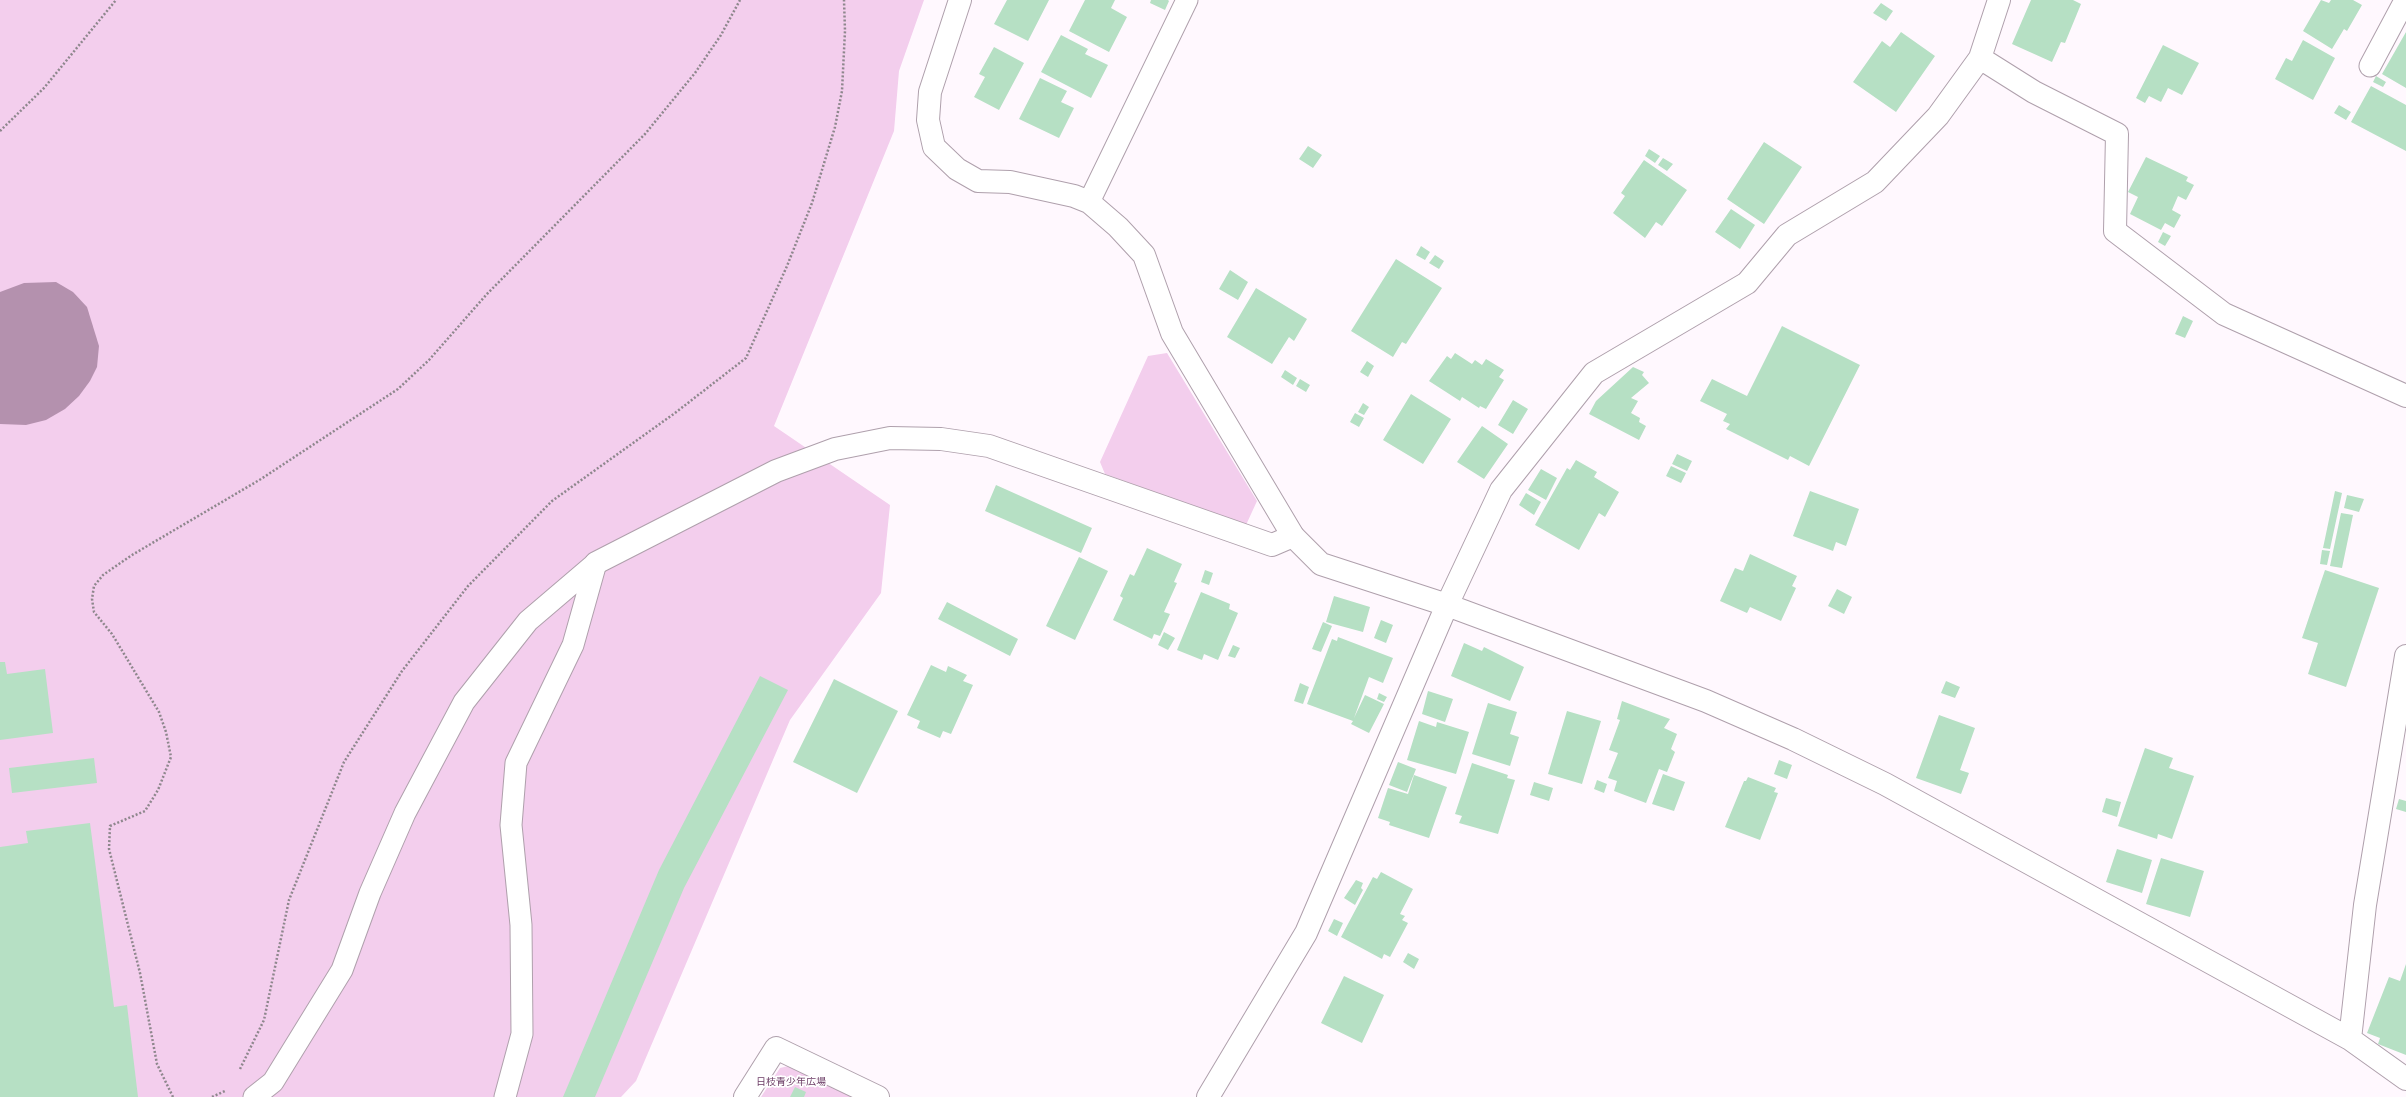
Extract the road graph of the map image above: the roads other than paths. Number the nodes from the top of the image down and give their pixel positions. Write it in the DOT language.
graph roads {
  1 [pos="960,0"];
  2 [pos="1187,0"];
  3 [pos="1999,0"];
  4 [pos="2400,5"];
  5 [pos="1980,58"];
  6 [pos="2370,66"];
  7 [pos="1089,202"];
  8 [pos="2406,396"];
  9 [pos="1293,536"];
  10 [pos="596,563"];
  11 [pos="1447,606"];
  12 [pos="2406,656"];
  13 [pos="2350,1039"];
  14 [pos="2406,1079"];
  15 [pos="254,1097"];
  16 [pos="505,1097"];
  17 [pos="745,1097"];
  18 [pos="878,1097"];
  19 [pos="1208,1097"];
  1 -- 7 [label="street"];
  2 -- 7 [label="lane"];
  3 -- 5 [label="street"];
  4 -- 6 [label="lane"];
  5 -- 8 [label="street"];
  5 -- 11 [label="street"];
  7 -- 9 [label="street"];
  9 -- 10 [label="street"];
  9 -- 11 [label="street"];
  10 -- 15 [label="lane"];
  10 -- 16 [label="lane"];
  11 -- 13 [label="street"];
  11 -- 19 [label="street"];
  12 -- 13 [label="street"];
  13 -- 14 [label="street"];
  17 -- 18 [label="street"];
}
